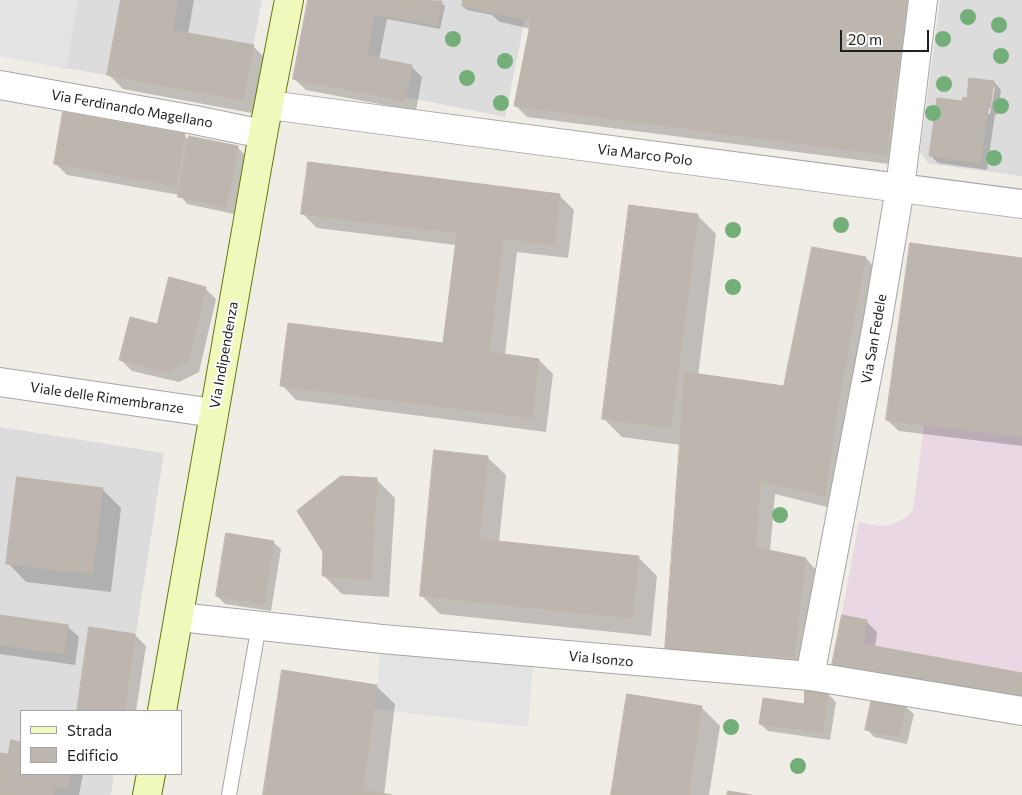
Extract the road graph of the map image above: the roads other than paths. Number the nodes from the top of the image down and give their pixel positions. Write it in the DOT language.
graph roads {
  1 [pos="289,0"];
  2 [pos="923,0"];
  3 [pos="0,85"];
  4 [pos="269,105"];
  5 [pos="263,134"];
  6 [pos="900,188"];
  7 [pos="1022,204"];
  8 [pos="0,382"];
  9 [pos="214,413"];
  10 [pos="179,617"];
  11 [pos="259,626"];
  12 [pos="810,676"];
  13 [pos="162,710"];
  14 [pos="1022,710"];
  15 [pos="151,775"];
  16 [pos="147,795"];
  17 [pos="229,795"];
  1 -- 4 [label="street, Via Indipendenza"];
  2 -- 6 [label="street, Via San Fedele"];
  3 -- 5 [label="street, Via Ferdinando Magellano"];
  4 -- 5 [label="street, Via Indipendenza"];
  4 -- 6 [label="street, Via Marco Polo"];
  5 -- 9 [label="street, Via Indipendenza"];
  6 -- 7 [label="street, Via Marco Polo"];
  6 -- 12 [label="street, Via San Fedele"];
  8 -- 9 [label="street, Viale delle Rimembranze"];
  9 -- 10 [label="street, Via Indipendenza"];
  10 -- 11 [label="street, Via Isonzo"];
  10 -- 13 [label="street, Via Indipendenza"];
  11 -- 12 [label="street, Via Isonzo"];
  11 -- 17 [label="lane"];
  12 -- 14 [label="street, Via Isonzo"];
  15 -- 16 [label="street"];
}
